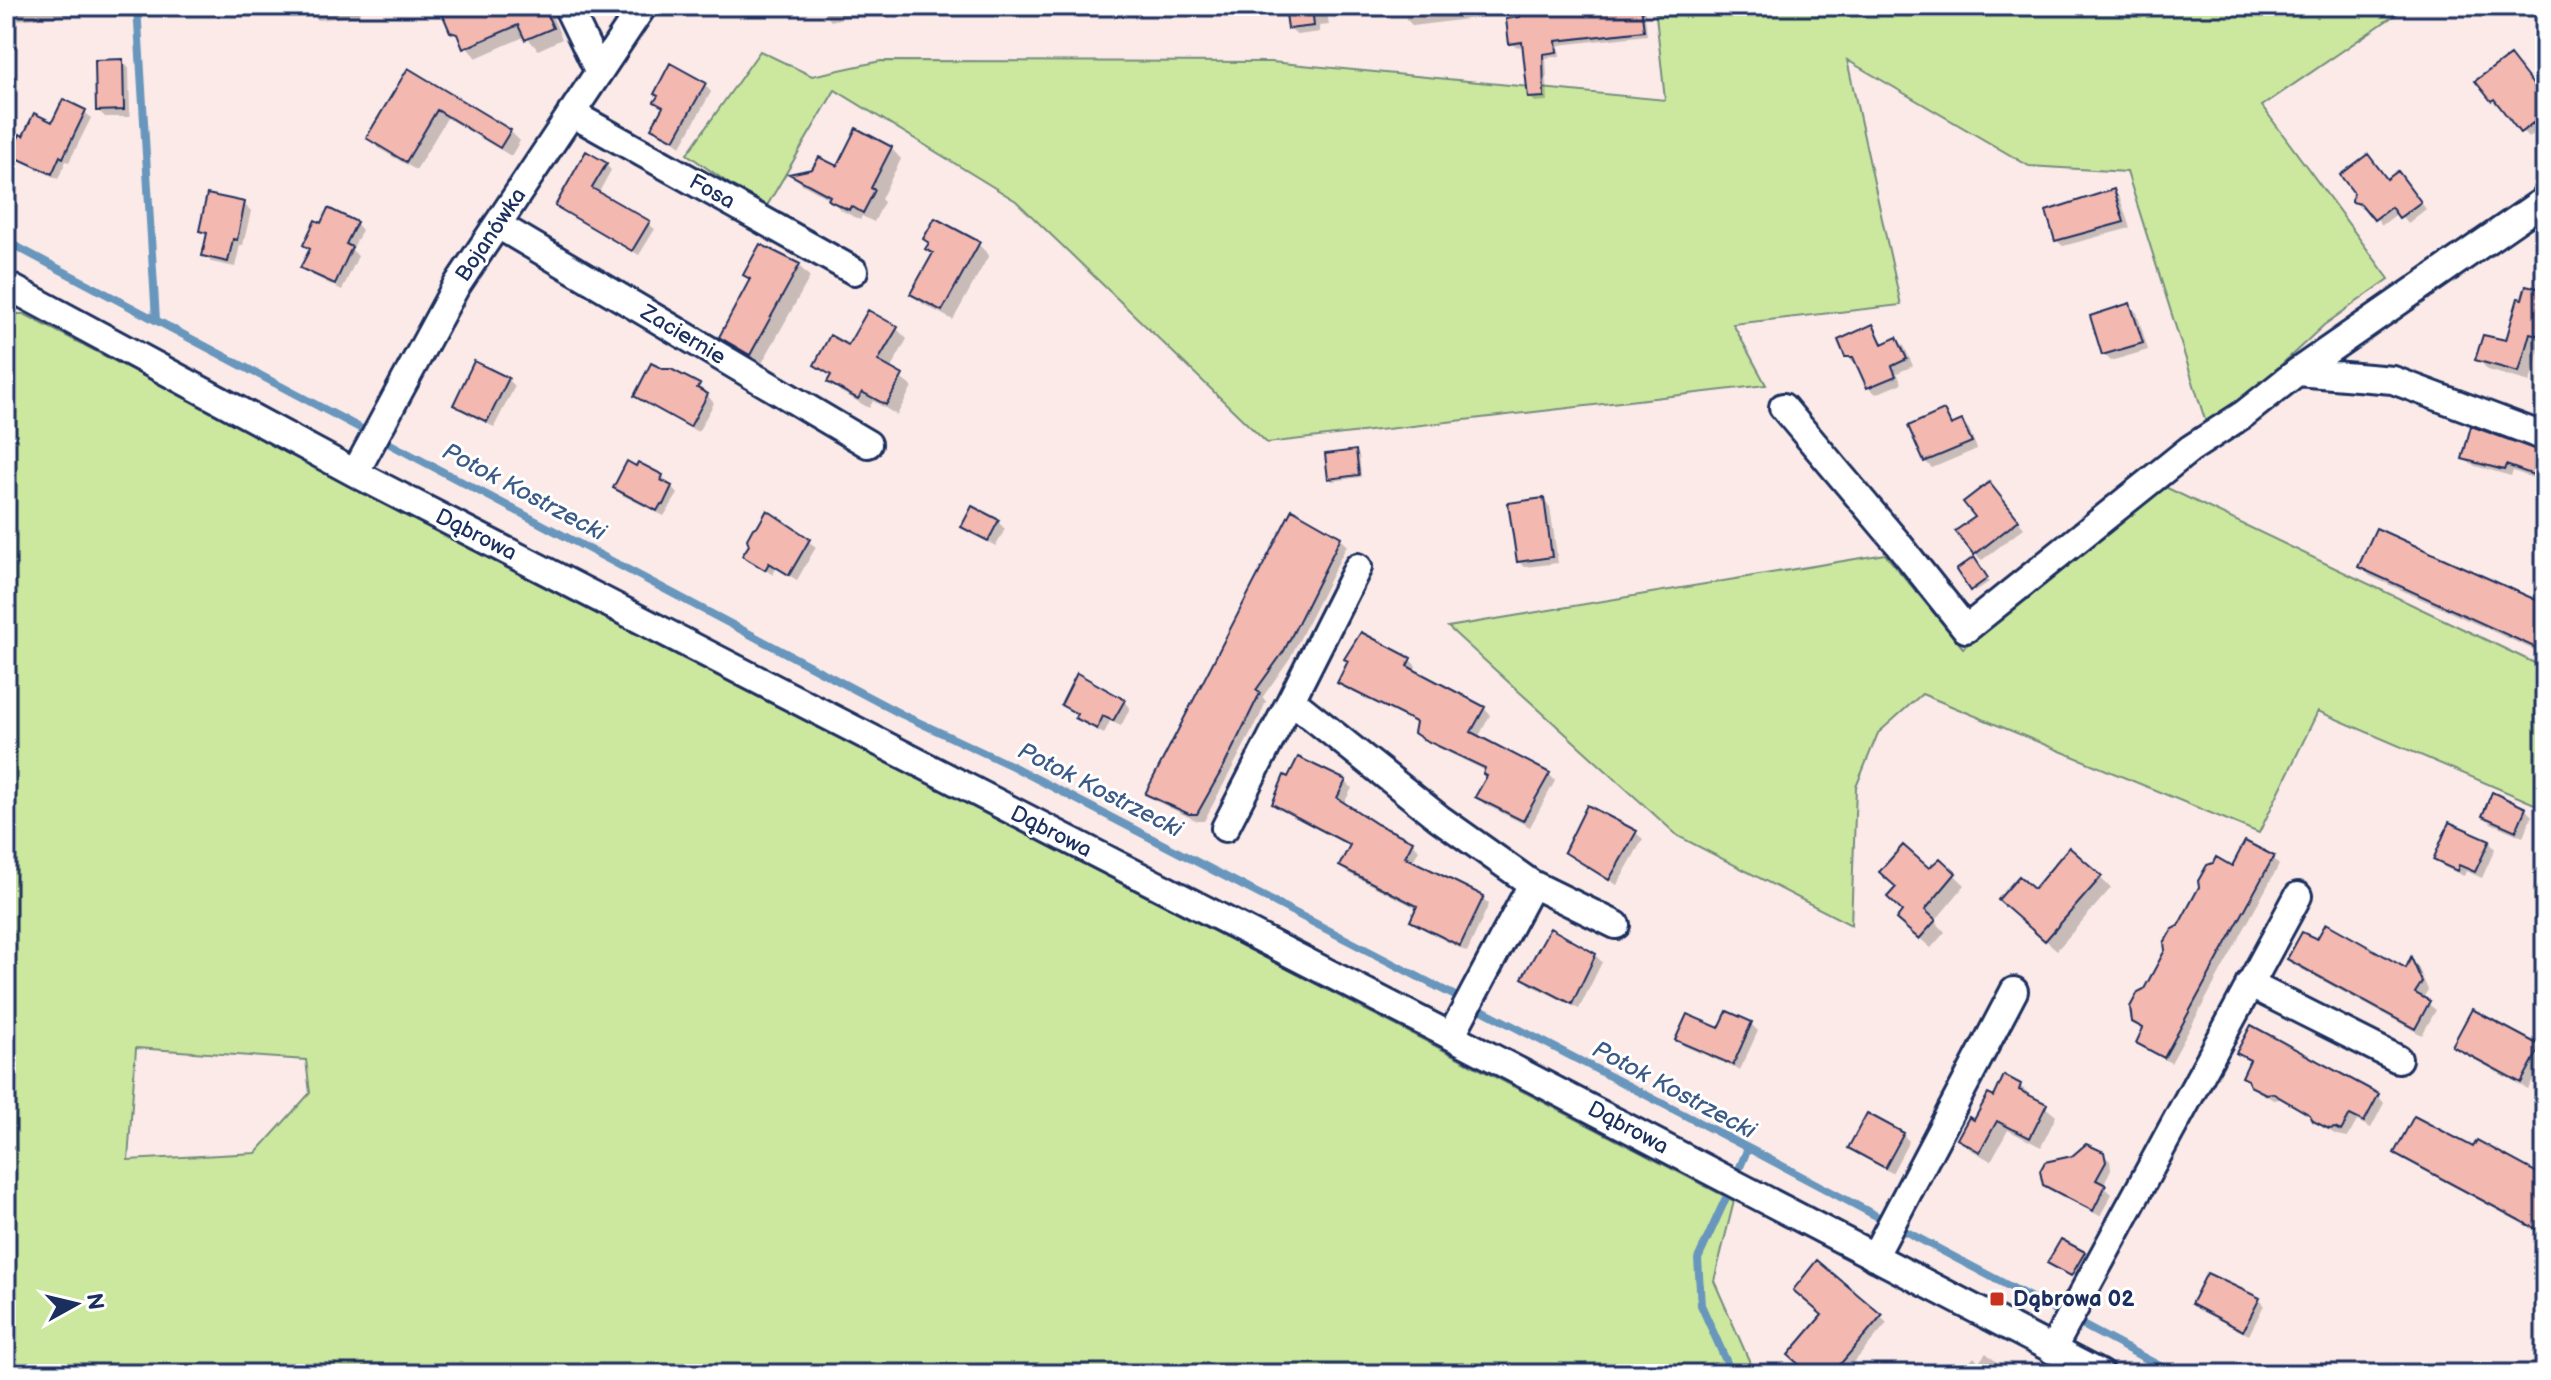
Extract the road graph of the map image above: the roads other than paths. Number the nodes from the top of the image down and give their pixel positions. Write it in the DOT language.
graph roads {
  1 [pos="567,6"];
  2 [pos="643,6"];
  3 [pos="598,70"];
  4 [pos="571,113"];
  5 [pos="2545,200"];
  6 [pos="498,225"];
  7 [pos="854,271"];
  8 [pos="10,289"];
  9 [pos="2297,372"];
  10 [pos="1783,407"];
  11 [pos="2545,437"];
  12 [pos="868,444"];
  13 [pos="361,462"];
  14 [pos="1358,567"];
  15 [pos="1291,700"];
  16 [pos="1225,828"];
  17 [pos="1532,884"];
  18 [pos="2298,896"];
  19 [pos="1616,925"];
  20 [pos="2249,984"];
  21 [pos="2014,991"];
  22 [pos="1456,1028"];
  23 [pos="2398,1059"];
  24 [pos="1886,1235"];
  25 [pos="2063,1328"];
  26 [pos="2100,1374"];
  1 -- 3 [label="street"];
  2 -- 3 [label="street, Bojanówka"];
  3 -- 4 [label="street, Bojanówka"];
  4 -- 6 [label="street, Bojanówka"];
  4 -- 7 [label="street, Fosa"];
  5 -- 9 [label="street"];
  6 -- 12 [label="street, Zaciernie"];
  6 -- 13 [label="street, Bojanówka"];
  8 -- 13 [label="street, Dąbrowa"];
  9 -- 10 [label="street"];
  9 -- 11 [label="street"];
  13 -- 22 [label="street, Dąbrowa"];
  14 -- 15 [label="street"];
  15 -- 16 [label="street"];
  15 -- 17 [label="street"];
  17 -- 19 [label="street"];
  17 -- 22 [label="street"];
  18 -- 20 [label="street"];
  20 -- 23 [label="street"];
  20 -- 25 [label="street"];
  21 -- 24 [label="street"];
  22 -- 24 [label="street, Dąbrowa"];
  24 -- 25 [label="street, Dąbrowa"];
  25 -- 26 [label="street, Dąbrowa"];
}
